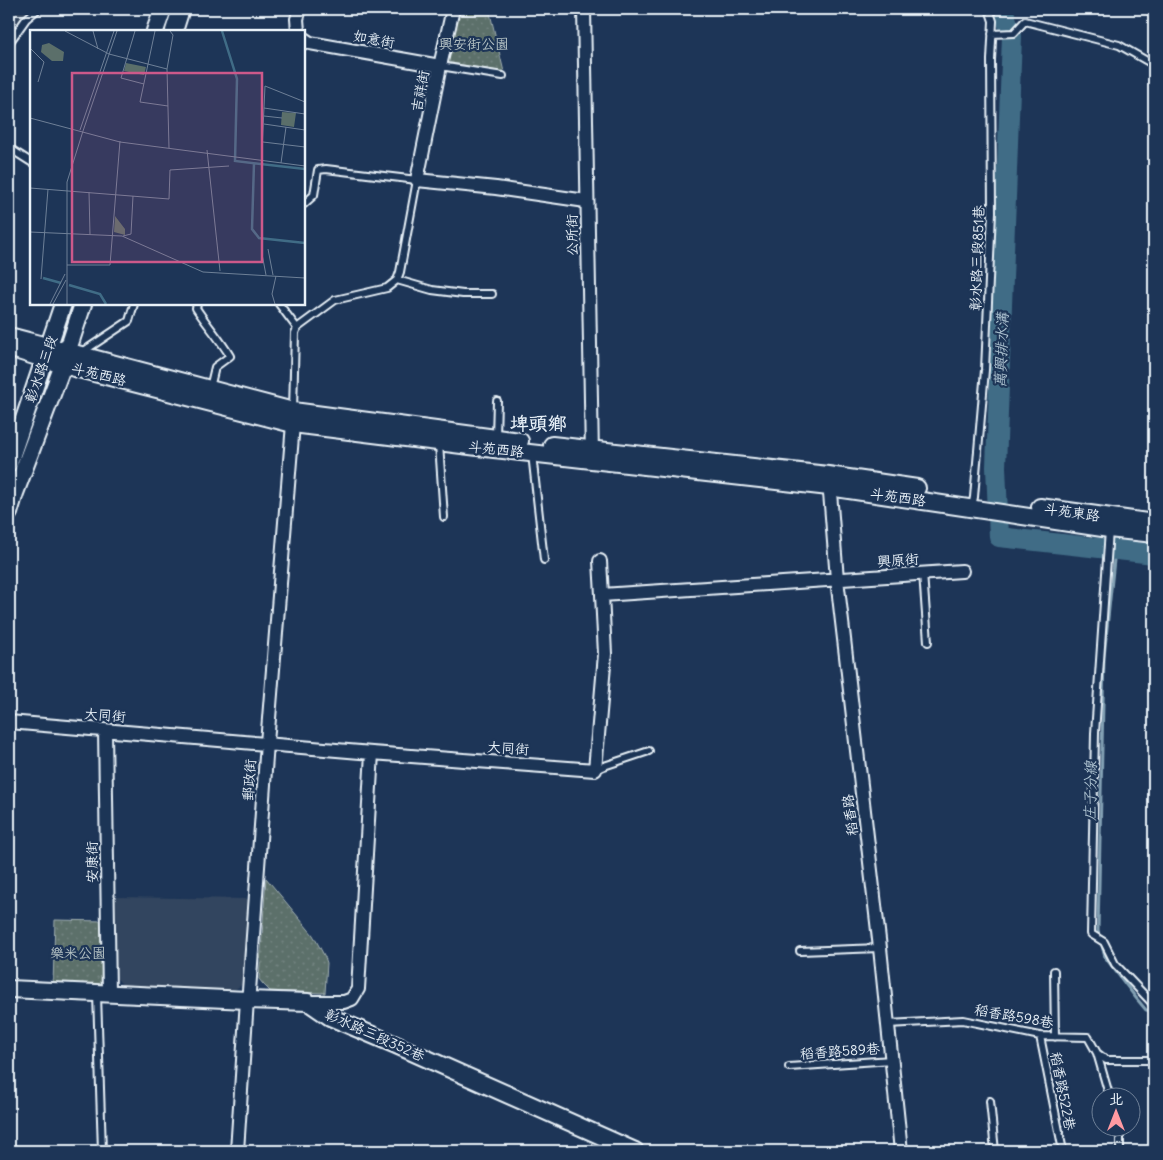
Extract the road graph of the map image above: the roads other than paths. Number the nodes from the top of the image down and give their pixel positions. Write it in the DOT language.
graph roads {
  1 [pos="38,9"];
  2 [pos="163,9"];
  3 [pos="181,9"];
  4 [pos="300,9"];
  5 [pos="453,9"];
  6 [pos="584,9"];
  7 [pos="989,9"];
  8 [pos="155,30"];
  9 [pos="174,30"];
  10 [pos="298,30"];
  11 [pos="993,34"];
  12 [pos="305,40"];
  13 [pos="9,43"];
  14 [pos="1154,65"];
  15 [pos="440,66"];
  16 [pos="504,76"];
  17 [pos="9,148"];
  18 [pos="30,161"];
  19 [pos="418,180"];
  20 [pos="586,201"];
  21 [pos="305,203"];
  22 [pos="397,280"];
  23 [pos="492,294"];
  24 [pos="63,305"];
  25 [pos="83,305"];
  26 [pos="134,305"];
  27 [pos="198,305"];
  28 [pos="280,305"];
  29 [pos="297,328"];
  30 [pos="9,336"];
  31 [pos="9,348"];
  32 [pos="46,353"];
  33 [pos="69,357"];
  34 [pos="210,389"];
  35 [pos="497,401"];
  36 [pos="293,418"];
  37 [pos="439,443"];
  38 [pos="495,444"];
  39 [pos="532,453"];
  40 [pos="592,455"];
  41 [pos="9,463"];
  42 [pos="829,481"];
  43 [pos="982,504"];
  44 [pos="9,512"];
  45 [pos="444,517"];
  46 [pos="1154,523"];
  47 [pos="1109,529"];
  48 [pos="1154,534"];
  49 [pos="544,560"];
  50 [pos="600,561"];
  51 [pos="962,571"];
  52 [pos="923,573"];
  53 [pos="837,579"];
  54 [pos="602,594"];
  55 [pos="928,642"];
  56 [pos="9,722"];
  57 [pos="105,730"];
  58 [pos="267,743"];
  59 [pos="649,751"];
  60 [pos="372,753"];
  61 [pos="596,770"];
  62 [pos="880,948"];
  63 [pos="800,951"];
  64 [pos="1054,971"];
  65 [pos="9,990"];
  66 [pos="103,993"];
  67 [pos="247,1000"];
  68 [pos="308,1002"];
  69 [pos="1154,1005"];
  70 [pos="888,1024"];
  71 [pos="1040,1036"];
  72 [pos="1055,1036"];
  73 [pos="1097,1053"];
  74 [pos="892,1060"];
  75 [pos="1154,1060"];
  76 [pos="789,1067"];
  77 [pos="1107,1088"];
  78 [pos="990,1102"];
  79 [pos="1120,1138"];
  80 [pos="102,1151"];
  81 [pos="237,1151"];
  82 [pos="636,1151"];
  83 [pos="901,1151"];
  84 [pos="995,1151"];
  85 [pos="1063,1151"];
  86 [pos="1120,1151"];
  1 -- 13 [label="lane"];
  2 -- 8 [label="main road"];
  3 -- 9 [label="main road"];
  4 -- 10 [label="street"];
  5 -- 15 [label="street, 吉祥街"];
  6 -- 20 [label="street, 公所街"];
  7 -- 11 [label="lane, 彰水路三段851巷"];
  11 -- 14 [label="lane"];
  11 -- 43 [label="lane, 彰水路三段851巷"];
  12 -- 15 [label="street, 如意街"];
  15 -- 16 [label="lane"];
  15 -- 19 [label="street, 吉祥街"];
  17 -- 18 [label="lane"];
  19 -- 20 [label="street"];
  19 -- 21 [label="lane"];
  19 -- 22 [label="lane"];
  20 -- 40 [label="street, 公所街"];
  22 -- 23 [label="lane"];
  22 -- 29 [label="lane"];
  24 -- 32 [label="main road, 彰水路三段"];
  25 -- 33 [label="main road, 彰水路三段"];
  26 -- 33 [label="lane"];
  27 -- 34 [label="lane"];
  28 -- 29 [label="lane"];
  29 -- 36 [label="lane"];
  30 -- 32 [label="main road, 斗苑西路"];
  31 -- 32 [label="main road, 斗苑西路"];
  32 -- 33 [label="main road, 斗苑西路"];
  32 -- 41 [label="main road, 彰水路三段"];
  33 -- 34 [label="main road, 斗苑西路"];
  33 -- 36 [label="main road, 斗苑西路"];
  33 -- 44 [label="main road, 彰水路三段"];
  34 -- 36 [label="main road, 斗苑西路"];
  35 -- 38 [label="lane"];
  36 -- 37 [label="main road, 斗苑西路"];
  36 -- 38 [label="main road, 斗苑西路"];
  36 -- 58 [label="street, 郵政街"];
  37 -- 38 [label="main road, 斗苑西路"];
  37 -- 45 [label="lane"];
  38 -- 39 [label="main road, 斗苑西路"];
  38 -- 40 [label="main road, 斗苑西路"];
  39 -- 40 [label="main road, 斗苑西路"];
  39 -- 49 [label="lane"];
  40 -- 42 [label="main road, 斗苑西路"];
  42 -- 43 [label="main road, 斗苑西路"];
  42 -- 53 [label="street, 稻香路"];
  43 -- 46 [label="main road, 斗苑東路"];
  43 -- 47 [label="main road, 斗苑東路"];
  47 -- 48 [label="main road, 斗苑東路"];
  47 -- 69 [label="lane"];
  50 -- 54 [label="street"];
  51 -- 52 [label="street, 興原街"];
  52 -- 53 [label="street, 興原街"];
  52 -- 55 [label="lane"];
  53 -- 54 [label="street"];
  53 -- 62 [label="street, 稻香路"];
  54 -- 61 [label="street"];
  56 -- 57 [label="street, 大同街"];
  57 -- 58 [label="street, 大同街"];
  57 -- 66 [label="street, 安康街"];
  58 -- 60 [label="street, 大同街"];
  58 -- 67 [label="street, 郵政街"];
  59 -- 61 [label="lane"];
  60 -- 61 [label="street, 大同街"];
  60 -- 68 [label="street"];
  62 -- 63 [label="lane"];
  62 -- 70 [label="street, 稻香路"];
  64 -- 72 [label="lane"];
  65 -- 66 [label="main road"];
  66 -- 67 [label="main road"];
  66 -- 80 [label="lane"];
  67 -- 68 [label="main road"];
  67 -- 81 [label="street, 郵政街"];
  68 -- 82 [label="main road, 彰水路三段352巷"];
  70 -- 71 [label="lane, 稻香路598巷"];
  70 -- 74 [label="street, 稻香路"];
  71 -- 72 [label="lane, 稻香路598巷"];
  71 -- 85 [label="lane, 稻香路522巷"];
  72 -- 73 [label="lane, 稻香路598巷"];
  73 -- 75 [label="lane, 稻香路598巷"];
  73 -- 77 [label="lane"];
  74 -- 76 [label="lane, 稻香路589巷"];
  74 -- 83 [label="street, 稻香路"];
  78 -- 84 [label="lane"];
  79 -- 86 [label="lane"];
}
